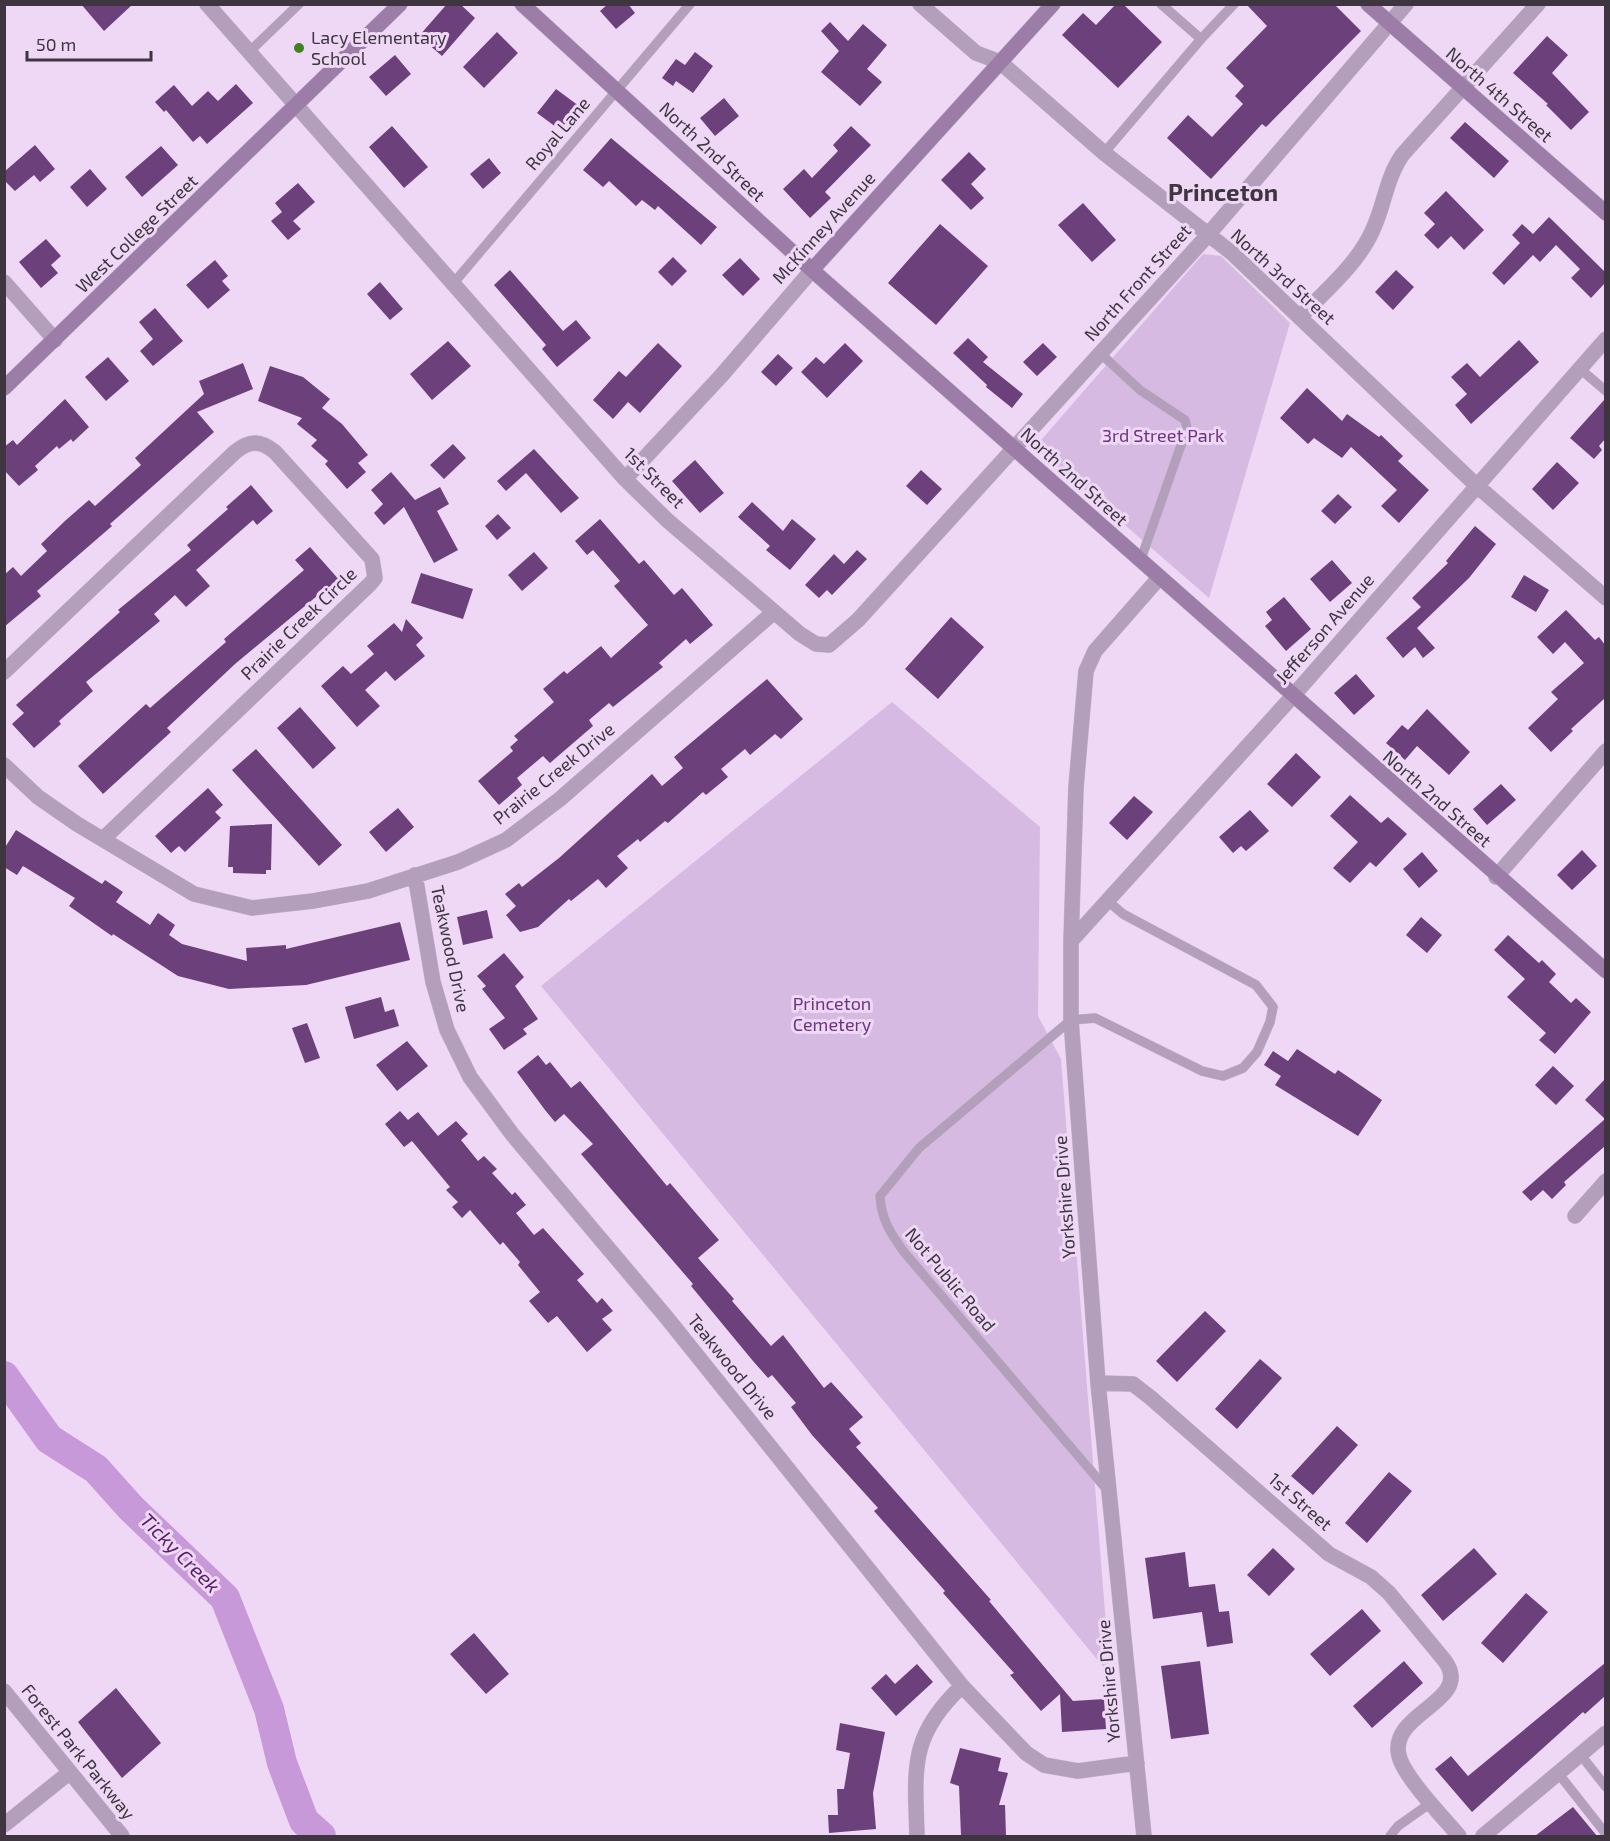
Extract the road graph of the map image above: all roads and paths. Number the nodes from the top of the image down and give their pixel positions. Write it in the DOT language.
graph roads {
  1 [pos="207,4"];
  2 [pos="299,4"];
  3 [pos="400,4"];
  4 [pos="690,4"];
  5 [pos="920,4"];
  6 [pos="1053,4"];
  7 [pos="1161,4"];
  8 [pos="1234,4"];
  9 [pos="1368,4"];
  10 [pos="1406,4"];
  11 [pos="1538,4"];
  12 [pos="531,7"];
  13 [pos="1389,24"];
  14 [pos="1201,39"];
  15 [pos="248,53"];
  16 [pos="999,62"];
  17 [pos="1463,90"];
  18 [pos="616,91"];
  19 [pos="296,107"];
  20 [pos="1104,153"];
  21 [pos="1605,213"];
  22 [pos="1207,236"];
  23 [pos="812,270"];
  24 [pos="4,282"];
  25 [pos="452,285"];
  26 [pos="1300,317"];
  27 [pos="1605,339"];
  28 [pos="55,340"];
  29 [pos="1101,354"];
  30 [pos="1579,368"];
  31 [pos="4,388"];
  32 [pos="1605,391"];
  33 [pos="1015,450"];
  34 [pos="625,479"];
  35 [pos="1476,485"];
  36 [pos="1140,562"];
  37 [pos="1158,578"];
  38 [pos="1605,598"];
  39 [pos="774,612"];
  40 [pos="4,672"];
  41 [pos="1292,697"];
  42 [pos="1605,751"];
  43 [pos="4,765"];
  44 [pos="103,839"];
  45 [pos="415,875"];
  46 [pos="1496,877"];
  47 [pos="1109,902"];
  48 [pos="1071,941"];
  49 [pos="1605,971"];
  50 [pos="1071,1020"];
  51 [pos="1604,1185"];
  52 [pos="1575,1216"];
  53 [pos="1098,1383"];
  54 [pos="1110,1494"];
  55 [pos="962,1686"];
  56 [pos="4,1691"];
  57 [pos="1605,1733"];
  58 [pos="1580,1754"];
  59 [pos="1137,1763"];
  60 [pos="70,1772"];
  61 [pos="1558,1773"];
  62 [pos="1605,1787"];
  63 [pos="1432,1802"];
  64 [pos="4,1825"];
  65 [pos="1605,1834"];
  66 [pos="122,1836"];
  67 [pos="917,1836"];
  68 [pos="1144,1836"];
  69 [pos="1390,1836"];
  70 [pos="1459,1836"];
  71 [pos="1484,1836"];
  1 -- 15 [label="street, 1st Street"];
  2 -- 15 [label="lane"];
  3 -- 19 [label="street, West College Street"];
  4 -- 18 [label="lane, Royal Lane"];
  5 -- 16 [label="street, North 3rd Street"];
  6 -- 16 [label="street, McKinney Avenue"];
  7 -- 14 [label="lane"];
  8 -- 14 [label="lane"];
  9 -- 13 [label="street, North 4th Street"];
  10 -- 13 [label="street, North Front Street"];
  11 -- 17 [label="street"];
  12 -- 18 [label="street, North 2nd Street"];
  13 -- 17 [label="street, North 4th Street"];
  13 -- 22 [label="street, North Front Street"];
  14 -- 20 [label="lane"];
  15 -- 19 [label="street, 1st Street"];
  16 -- 20 [label="street, North 3rd Street"];
  16 -- 23 [label="street, McKinney Avenue"];
  17 -- 21 [label="street, North 4th Street"];
  17 -- 26 [label="street"];
  18 -- 23 [label="street, North 2nd Street"];
  18 -- 25 [label="lane, Royal Lane"];
  19 -- 25 [label="street, 1st Street"];
  19 -- 28 [label="street, West College Street"];
  20 -- 22 [label="street, North 3rd Street"];
  22 -- 26 [label="street, North 3rd Street"];
  22 -- 29 [label="street, North Front Street"];
  23 -- 33 [label="street, North 2nd Street"];
  23 -- 34 [label="street, McKinney Avenue"];
  24 -- 28 [label="street"];
  25 -- 34 [label="street, 1st Street"];
  26 -- 35 [label="street, North 3rd Street"];
  27 -- 30 [label="street, Jefferson Avenue"];
  28 -- 31 [label="street, West College Street"];
  29 -- 33 [label="street, North Front Street"];
  29 -- 36 [label="lane"];
  30 -- 32 [label="lane"];
  30 -- 35 [label="street, Jefferson Avenue"];
  33 -- 36 [label="street, North 2nd Street"];
  33 -- 39 [label="street, 1st Street"];
  34 -- 39 [label="street, 1st Street"];
  35 -- 38 [label="street, North 3rd Street"];
  35 -- 41 [label="street, Jefferson Avenue"];
  36 -- 37 [label="street, North 2nd Street"];
  37 -- 41 [label="street, North 2nd Street"];
  37 -- 48 [label="street, Yorkshire Drive"];
  39 -- 45 [label="street, Prairie Creek Drive"];
  40 -- 44 [label="street, Prairie Creek Circle"];
  41 -- 46 [label="street, North 2nd Street"];
  41 -- 47 [label="street, Jefferson Avenue"];
  42 -- 46 [label="street"];
  43 -- 44 [label="street, Prairie Creek Drive"];
  44 -- 45 [label="street, Prairie Creek Drive"];
  45 -- 55 [label="street, Teakwood Drive"];
  46 -- 49 [label="street, North 2nd Street"];
  47 -- 48 [label="street, Jefferson Avenue"];
  47 -- 50 [label="lane"];
  48 -- 50 [label="street, Yorkshire Drive"];
  50 -- 53 [label="street, Yorkshire Drive"];
  50 -- 54 [label="lane, Not Public Road"];
  51 -- 52 [label="street"];
  53 -- 54 [label="street, Yorkshire Drive"];
  53 -- 63 [label="street, 1st Street"];
  54 -- 59 [label="street, Yorkshire Drive"];
  55 -- 59 [label="street, Teakwood Drive"];
  55 -- 67 [label="street"];
  56 -- 60 [label="street, Forest Park Parkway"];
  57 -- 58 [label="street"];
  58 -- 61 [label="street"];
  58 -- 62 [label="lane"];
  59 -- 68 [label="street, Yorkshire Drive"];
  60 -- 64 [label="street"];
  60 -- 66 [label="street, Forest Park Parkway"];
  61 -- 65 [label="lane"];
  61 -- 71 [label="street"];
  63 -- 69 [label="lane"];
  63 -- 70 [label="street"];
}
